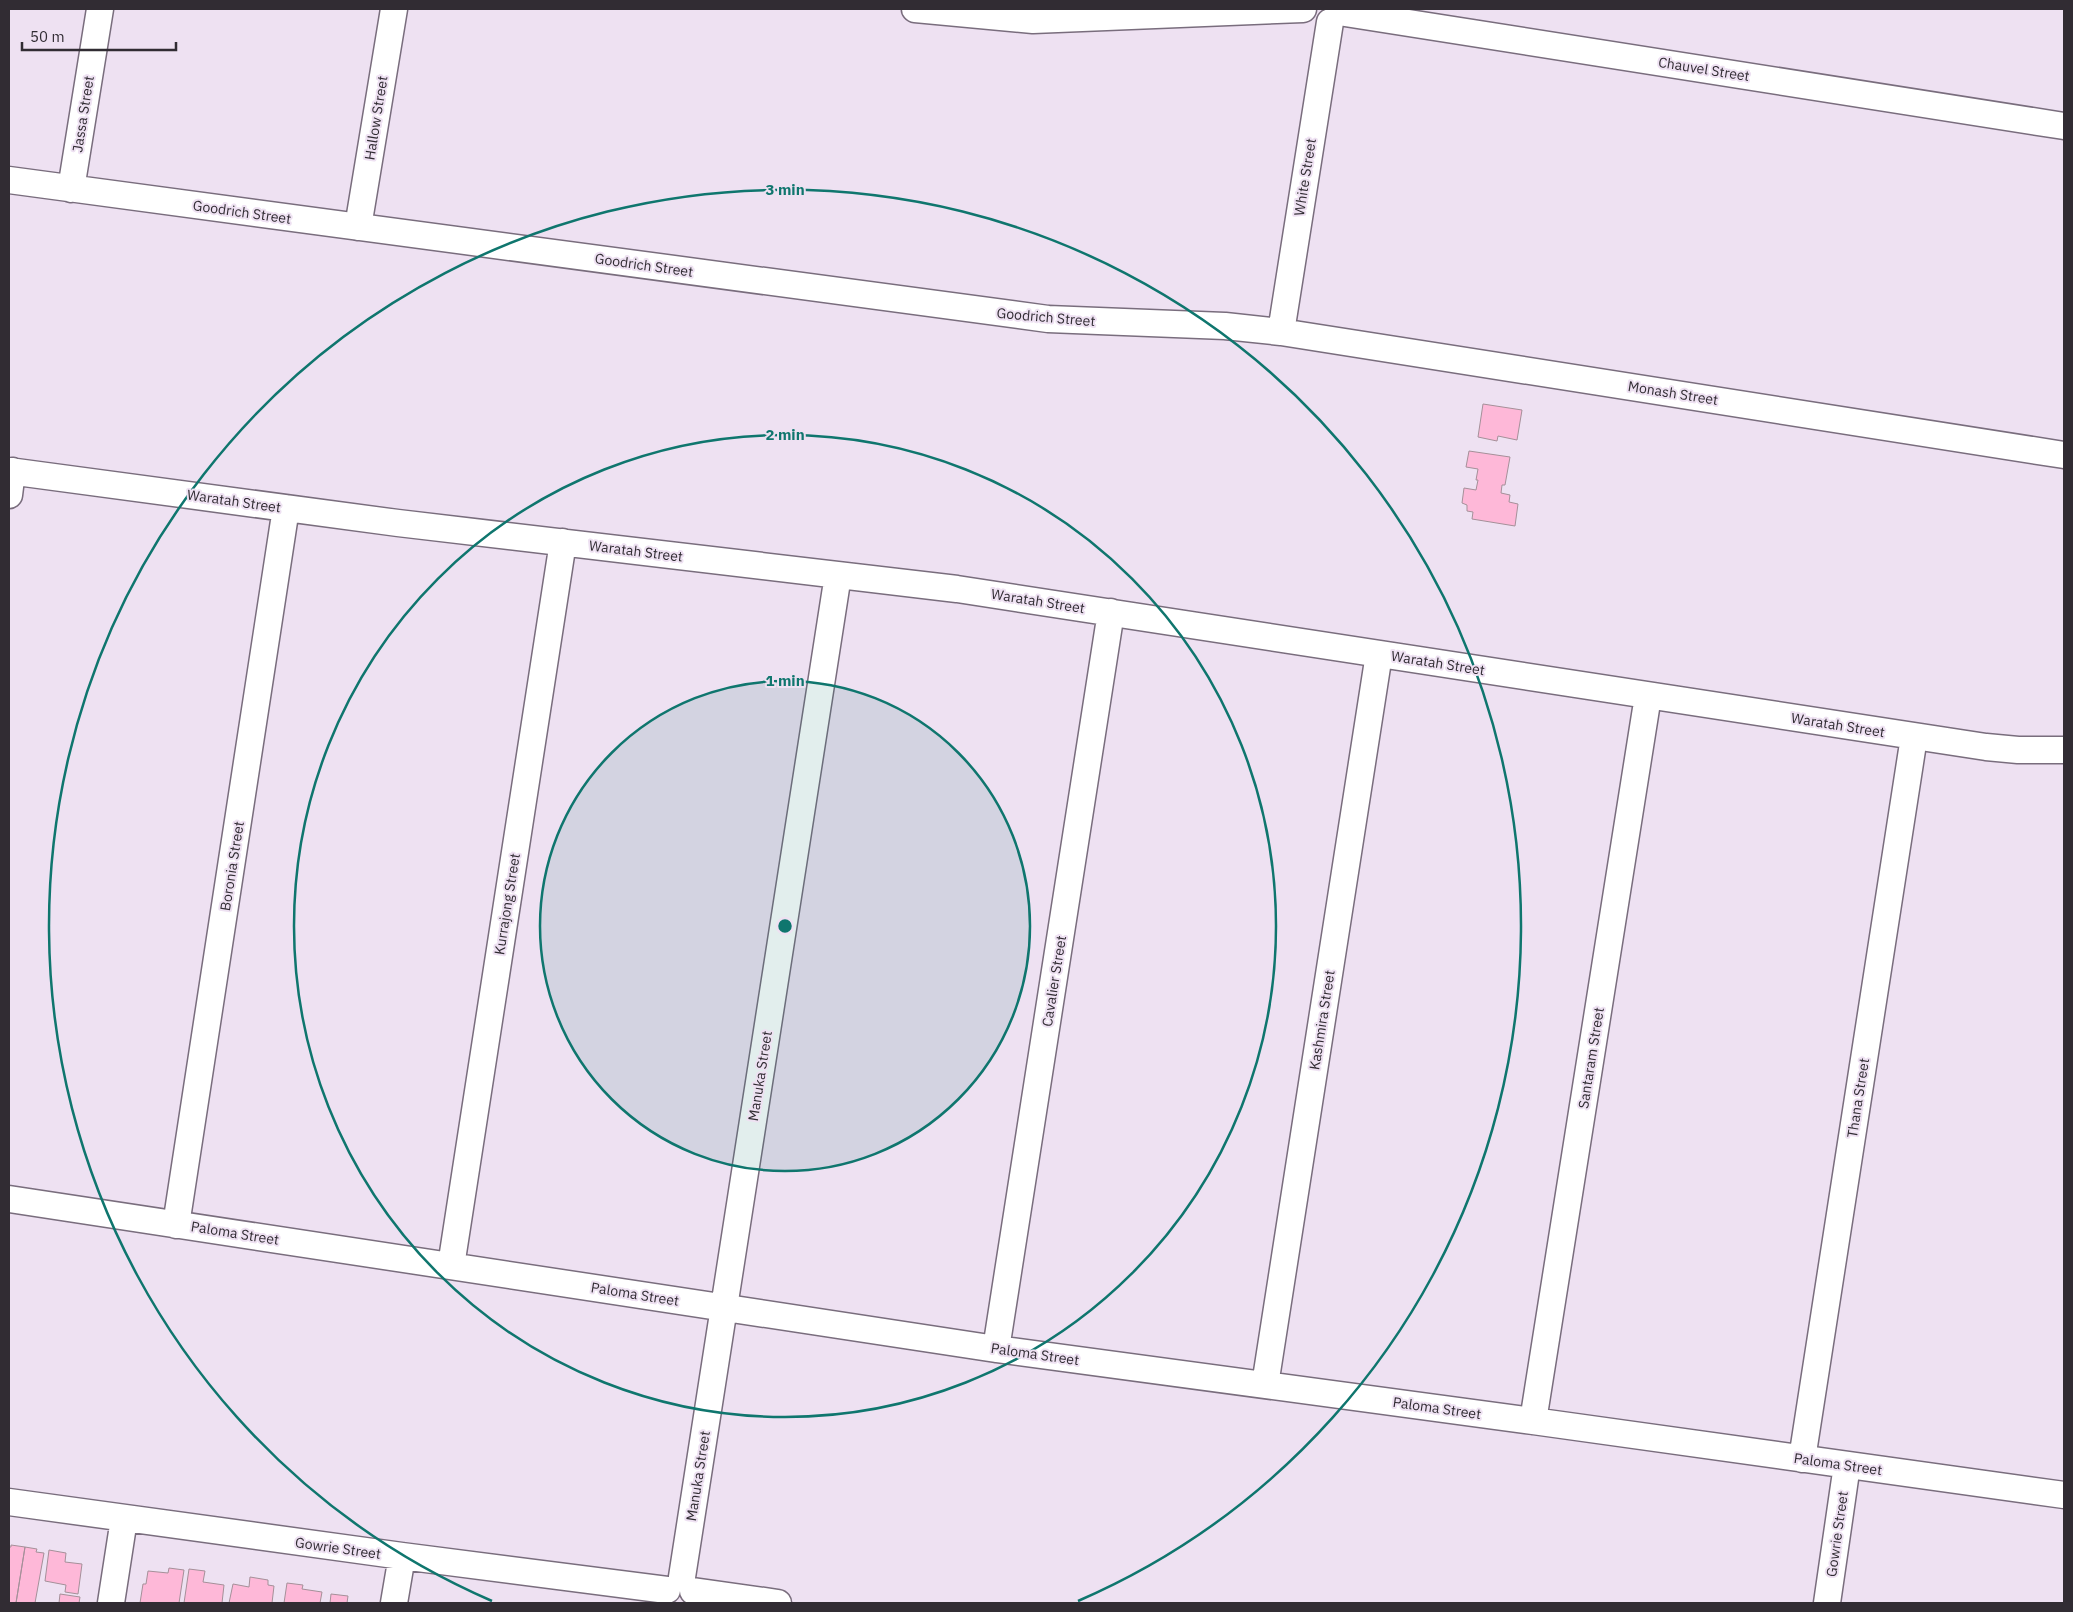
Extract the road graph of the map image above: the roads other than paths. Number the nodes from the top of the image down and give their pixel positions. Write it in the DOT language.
graph roads {
  1 [pos="100,9"];
  2 [pos="394,9"];
  3 [pos="915,9"];
  4 [pos="1302,9"];
  5 [pos="969,12"];
  6 [pos="1334,13"];
  7 [pos="2064,126"];
  8 [pos="9,180"];
  9 [pos="71,189"];
  10 [pos="358,227"];
  11 [pos="1281,332"];
  12 [pos="2064,455"];
  13 [pos="10,479"];
  14 [pos="286,508"];
  15 [pos="563,542"];
  16 [pos="838,575"];
  17 [pos="1111,612"];
  18 [pos="1379,654"];
  19 [pos="1648,696"];
  20 [pos="1914,737"];
  21 [pos="2064,750"];
  22 [pos="9,1199"];
  23 [pos="176,1224"];
  24 [pos="451,1266"];
  25 [pos="724,1308"];
  26 [pos="996,1349"];
  27 [pos="1265,1386"];
  28 [pos="1533,1421"];
  29 [pos="1802,1459"];
  30 [pos="1847,1465"];
  31 [pos="2064,1495"];
  32 [pos="9,1502"];
  33 [pos="124,1518"];
  34 [pos="402,1556"];
  35 [pos="680,1593"];
  36 [pos="111,1603"];
  37 [pos="394,1603"];
  38 [pos="778,1603"];
  39 [pos="1826,1603"];
  1 -- 9 [label="street, Jassa Street"];
  2 -- 10 [label="street, Hallow Street"];
  3 -- 5 [label="street"];
  4 -- 5 [label="street"];
  6 -- 7 [label="street, Chauvel Street"];
  6 -- 11 [label="street, White Street"];
  8 -- 9 [label="street, Goodrich Street"];
  9 -- 10 [label="street, Goodrich Street"];
  10 -- 11 [label="street, Goodrich Street"];
  11 -- 12 [label="street, Monash Street"];
  13 -- 14 [label="street, Waratah Street"];
  14 -- 15 [label="street, Waratah Street"];
  14 -- 23 [label="street, Boronia Street"];
  15 -- 16 [label="street, Waratah Street"];
  15 -- 24 [label="street, Kurrajong Street"];
  16 -- 17 [label="street, Waratah Street"];
  16 -- 25 [label="street, Manuka Street"];
  17 -- 18 [label="street, Waratah Street"];
  17 -- 26 [label="street, Cavalier Street"];
  18 -- 19 [label="street, Waratah Street"];
  18 -- 27 [label="street, Kashmira Street"];
  19 -- 20 [label="street, Waratah Street"];
  19 -- 28 [label="street, Santaram Street"];
  20 -- 21 [label="street, Waratah Street"];
  20 -- 29 [label="street, Thana Street"];
  22 -- 23 [label="street, Paloma Street"];
  23 -- 24 [label="street, Paloma Street"];
  24 -- 25 [label="street, Paloma Street"];
  25 -- 26 [label="street, Paloma Street"];
  25 -- 35 [label="street, Manuka Street"];
  26 -- 27 [label="street, Paloma Street"];
  27 -- 28 [label="street, Paloma Street"];
  28 -- 29 [label="street, Paloma Street"];
  29 -- 30 [label="street, Paloma Street"];
  30 -- 31 [label="street, Paloma Street"];
  30 -- 39 [label="street, Gowrie Street"];
  32 -- 33 [label="street, Gowrie Street"];
  33 -- 34 [label="street, Gowrie Street"];
  33 -- 36 [label="street"];
  34 -- 35 [label="street, Gowrie Street"];
  34 -- 37 [label="street"];
  35 -- 38 [label="street, Gowrie Street"];
}
